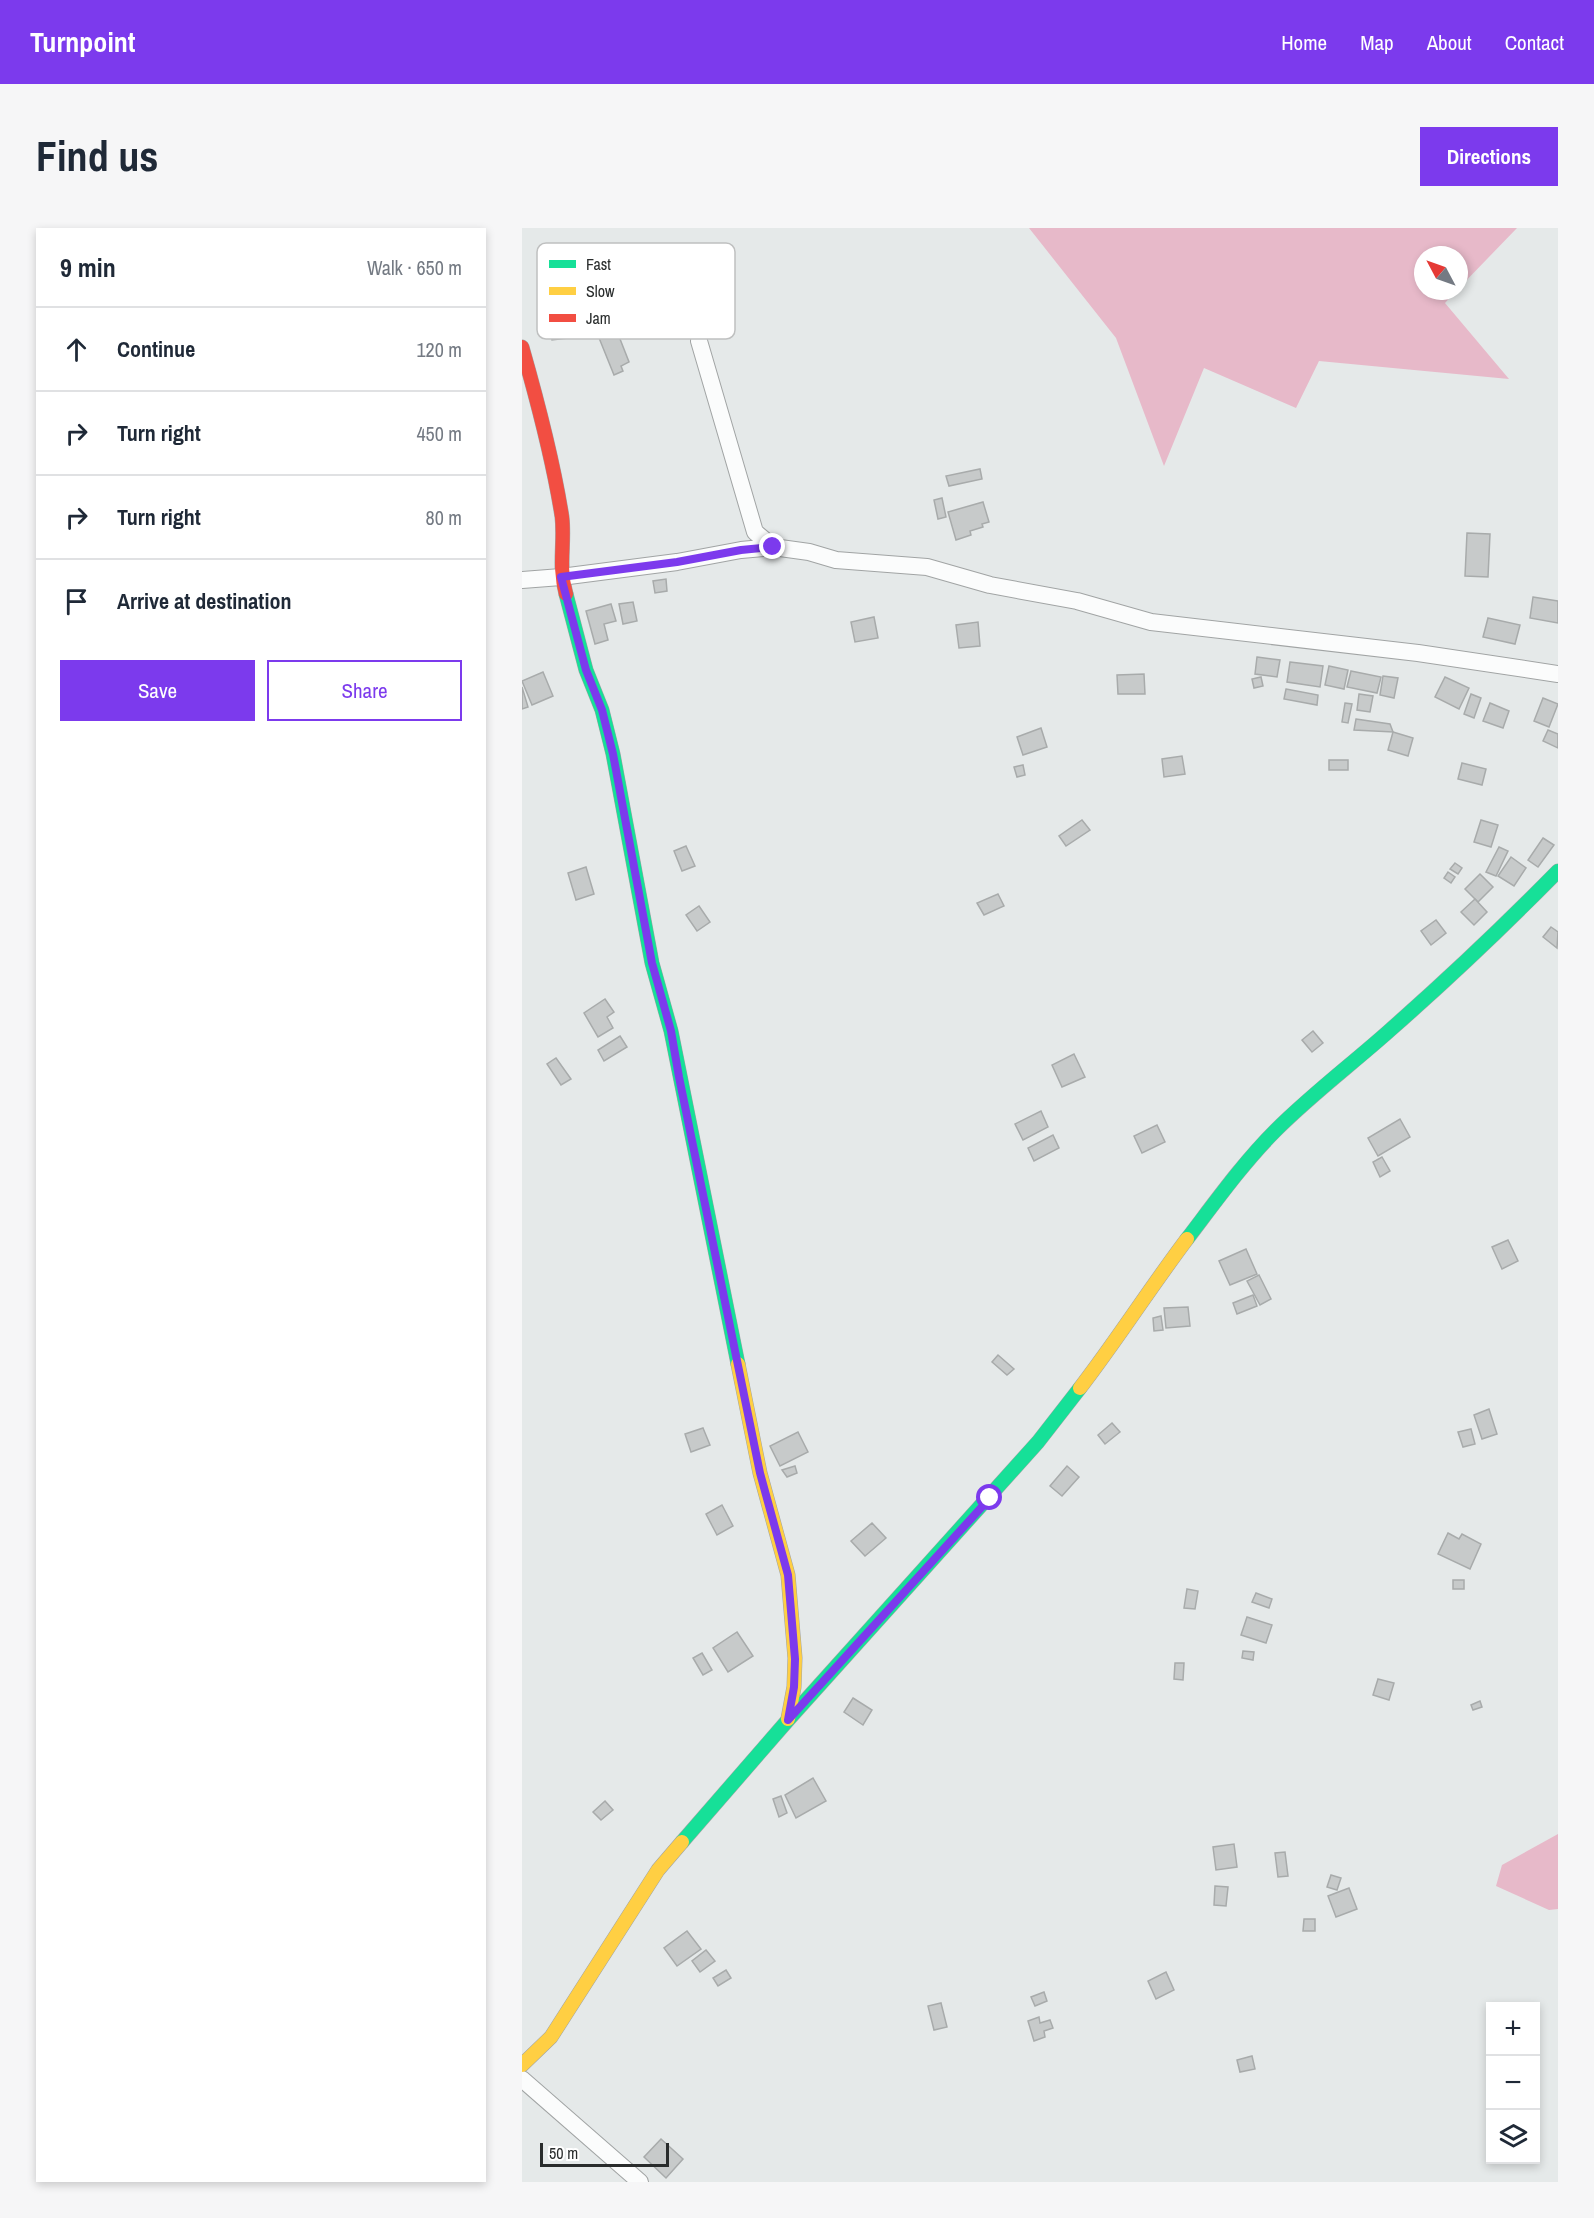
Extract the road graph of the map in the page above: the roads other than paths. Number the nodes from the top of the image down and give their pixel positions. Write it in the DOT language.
graph roads {
  1 [pos="699,341"];
  2 [pos="522,347"];
  3 [pos="773,547"];
  4 [pos="561,577"];
  5 [pos="522,580"];
  6 [pos="1558,674"];
  7 [pos="1558,871"];
  8 [pos="788,1720"];
  9 [pos="522,2065"];
  10 [pos="522,2079"];
  11 [pos="640,2182"];
  1 -- 3 [label="street"];
  2 -- 4 [label="street"];
  3 -- 4 [label="street"];
  3 -- 6 [label="street"];
  4 -- 5 [label="street"];
  4 -- 8 [label="street"];
  7 -- 8 [label="street"];
  8 -- 9 [label="street"];
  10 -- 11 [label="street"];
}
